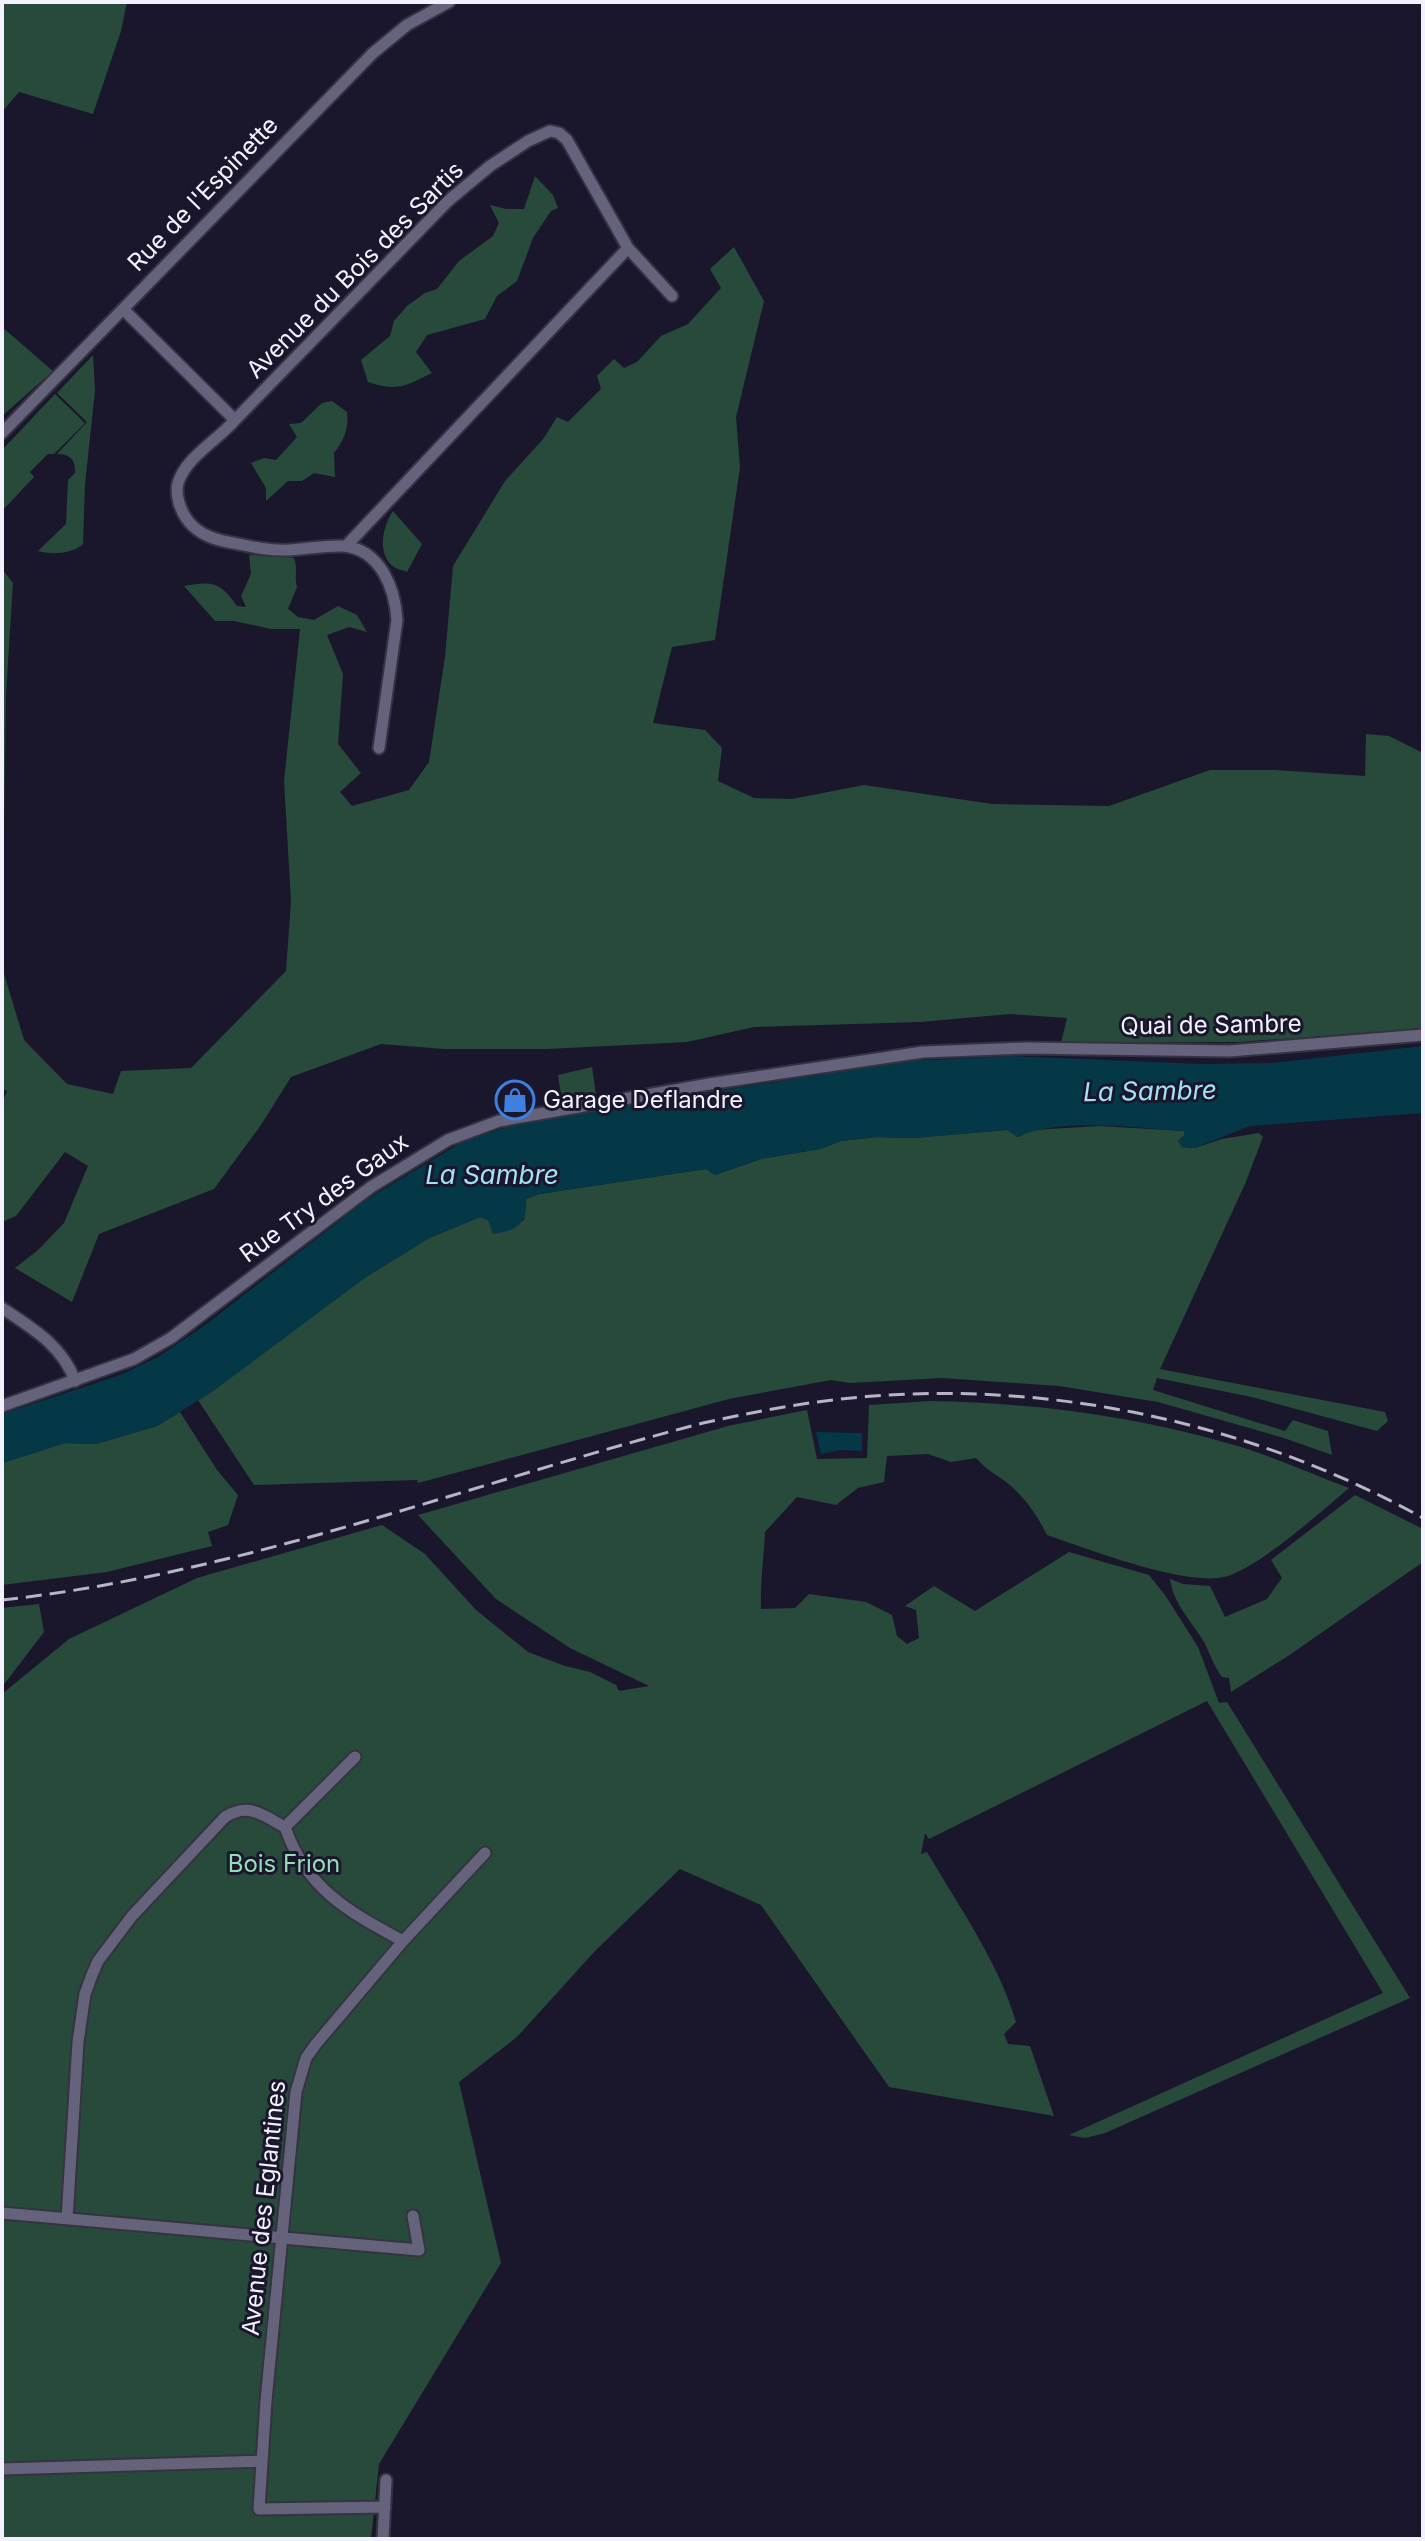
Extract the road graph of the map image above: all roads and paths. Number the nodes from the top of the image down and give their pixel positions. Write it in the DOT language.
graph roads {
  1 [pos="449,2"];
  2 [pos="628,248"];
  3 [pos="672,296"];
  4 [pos="123,309"];
  5 [pos="235,420"];
  6 [pos="2,433"];
  7 [pos="346,546"];
  8 [pos="379,748"];
  9 [pos="1423,1035"];
  10 [pos="999,1049"];
  11 [pos="2,1308"];
  12 [pos="75,1381"];
  13 [pos="2,1406"];
  14 [pos="355,1757"];
  15 [pos="285,1827"];
  16 [pos="485,1853"];
  17 [pos="403,1941"];
  18 [pos="2,2213"];
  19 [pos="413,2216"];
  20 [pos="67,2219"];
  21 [pos="282,2239"];
  22 [pos="262,2461"];
  23 [pos="2,2469"];
  24 [pos="386,2480"];
  25 [pos="385,2507"];
  26 [pos="383,2539"];
  1 -- 4 [label="street, Rue de l'Espinette"];
  2 -- 3 [label="street, Avenue du Bois des Sartis"];
  2 -- 5 [label="street, Avenue du Bois des Sartis"];
  2 -- 7 [label="street"];
  4 -- 5 [label="street"];
  4 -- 6 [label="street, Rue de l'Espinette"];
  5 -- 7 [label="street, Avenue du Bois des Sartis"];
  7 -- 8 [label="street"];
  9 -- 10 [label="street, Quai de Sambre"];
  10 -- 12 [label="street, Rue Try des Gaux"];
  11 -- 12 [label="street"];
  12 -- 13 [label="street, Rue Try des Gaux"];
  14 -- 15 [label="street"];
  15 -- 17 [label="street"];
  15 -- 20 [label="street"];
  16 -- 17 [label="street, Avenue des Eglantines"];
  17 -- 21 [label="street, Avenue des Eglantines"];
  18 -- 20 [label="street"];
  19 -- 21 [label="street"];
  20 -- 21 [label="street"];
  21 -- 22 [label="street, Avenue des Eglantines"];
  22 -- 23 [label="street"];
  22 -- 25 [label="street, Avenue des Eglantines"];
  24 -- 25 [label="street"];
  25 -- 26 [label="street"];
}
